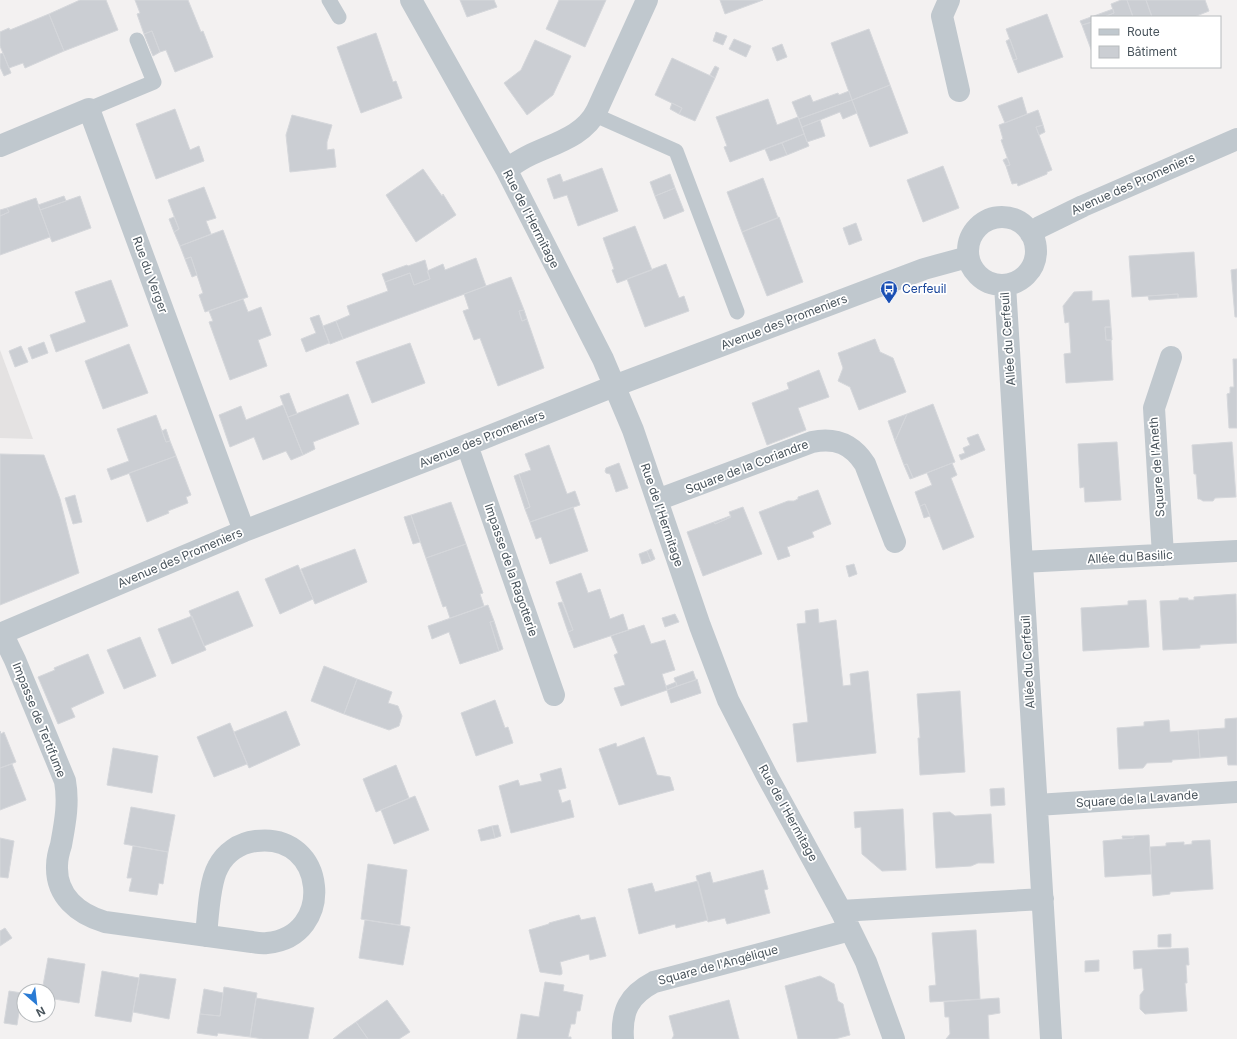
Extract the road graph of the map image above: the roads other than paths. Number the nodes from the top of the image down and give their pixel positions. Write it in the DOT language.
graph roads {
  1 [pos="329,0"];
  2 [pos="411,0"];
  3 [pos="647,0"];
  4 [pos="949,0"];
  5 [pos="339,17"];
  6 [pos="137,40"];
  7 [pos="959,91"];
  8 [pos="89,109"];
  9 [pos="595,115"];
  10 [pos="1237,139"];
  11 [pos="0,146"];
  12 [pos="506,169"];
  13 [pos="1031,234"];
  14 [pos="968,257"];
  15 [pos="1005,285"];
  16 [pos="737,312"];
  17 [pos="1172,357"];
  18 [pos="614,386"];
  19 [pos="467,445"];
  20 [pos="657,500"];
  21 [pos="244,531"];
  22 [pos="895,542"];
  23 [pos="1237,551"];
  24 [pos="1163,555"];
  25 [pos="1022,562"];
  26 [pos="1,633"];
  27 [pos="554,695"];
  28 [pos="1237,792"];
  29 [pos="1037,805"];
  30 [pos="1043,899"];
  31 [pos="841,911"];
  32 [pos="850,930"];
  33 [pos="206,936"];
  34 [pos="623,1039"];
  35 [pos="894,1039"];
  36 [pos="1051,1039"];
  1 -- 5 [label="lane"];
  2 -- 12 [label="street, Rue de l'Hermitage"];
  3 -- 9 [label="street"];
  4 -- 7 [label="street"];
  6 -- 8 [label="lane"];
  8 -- 11 [label="street"];
  8 -- 21 [label="street, Rue du Verger"];
  9 -- 12 [label="street"];
  9 -- 16 [label="lane"];
  10 -- 13 [label="street, Avenue des Promeniers"];
  12 -- 18 [label="street, Rue de l'Hermitage"];
  13 -- 14 [label="street"];
  13 -- 15 [label="street"];
  14 -- 15 [label="street"];
  14 -- 18 [label="street, Avenue des Promeniers"];
  15 -- 25 [label="street, Allée du Cerfeuil"];
  17 -- 24 [label="street, Square de l'Aneth"];
  18 -- 19 [label="street, Avenue des Promeniers"];
  18 -- 20 [label="street, Rue de l'Hermitage"];
  19 -- 21 [label="street, Avenue des Promeniers"];
  19 -- 27 [label="street, Impasse de la Ragotterie"];
  20 -- 22 [label="street, Square de la Coriandre"];
  20 -- 31 [label="street, Rue de l'Hermitage"];
  21 -- 26 [label="street, Avenue des Promeniers"];
  23 -- 24 [label="street, Allée du Basilic"];
  24 -- 25 [label="street, Allée du Basilic"];
  25 -- 29 [label="street, Allée du Cerfeuil"];
  26 -- 33 [label="street, Impasse de Tertifume"];
  28 -- 29 [label="street, Square de la Lavande"];
  29 -- 30 [label="street, Allée du Cerfeuil"];
  30 -- 31 [label="street"];
  30 -- 36 [label="street, Allée du Cerfeuil"];
  31 -- 32 [label="street, Rue de l'Hermitage"];
  32 -- 34 [label="street, Square de l'Angélique"];
  32 -- 35 [label="street, Rue de l'Hermitage"];
  33 -- 33 [label="street, Impasse de Tertifume"];
}
